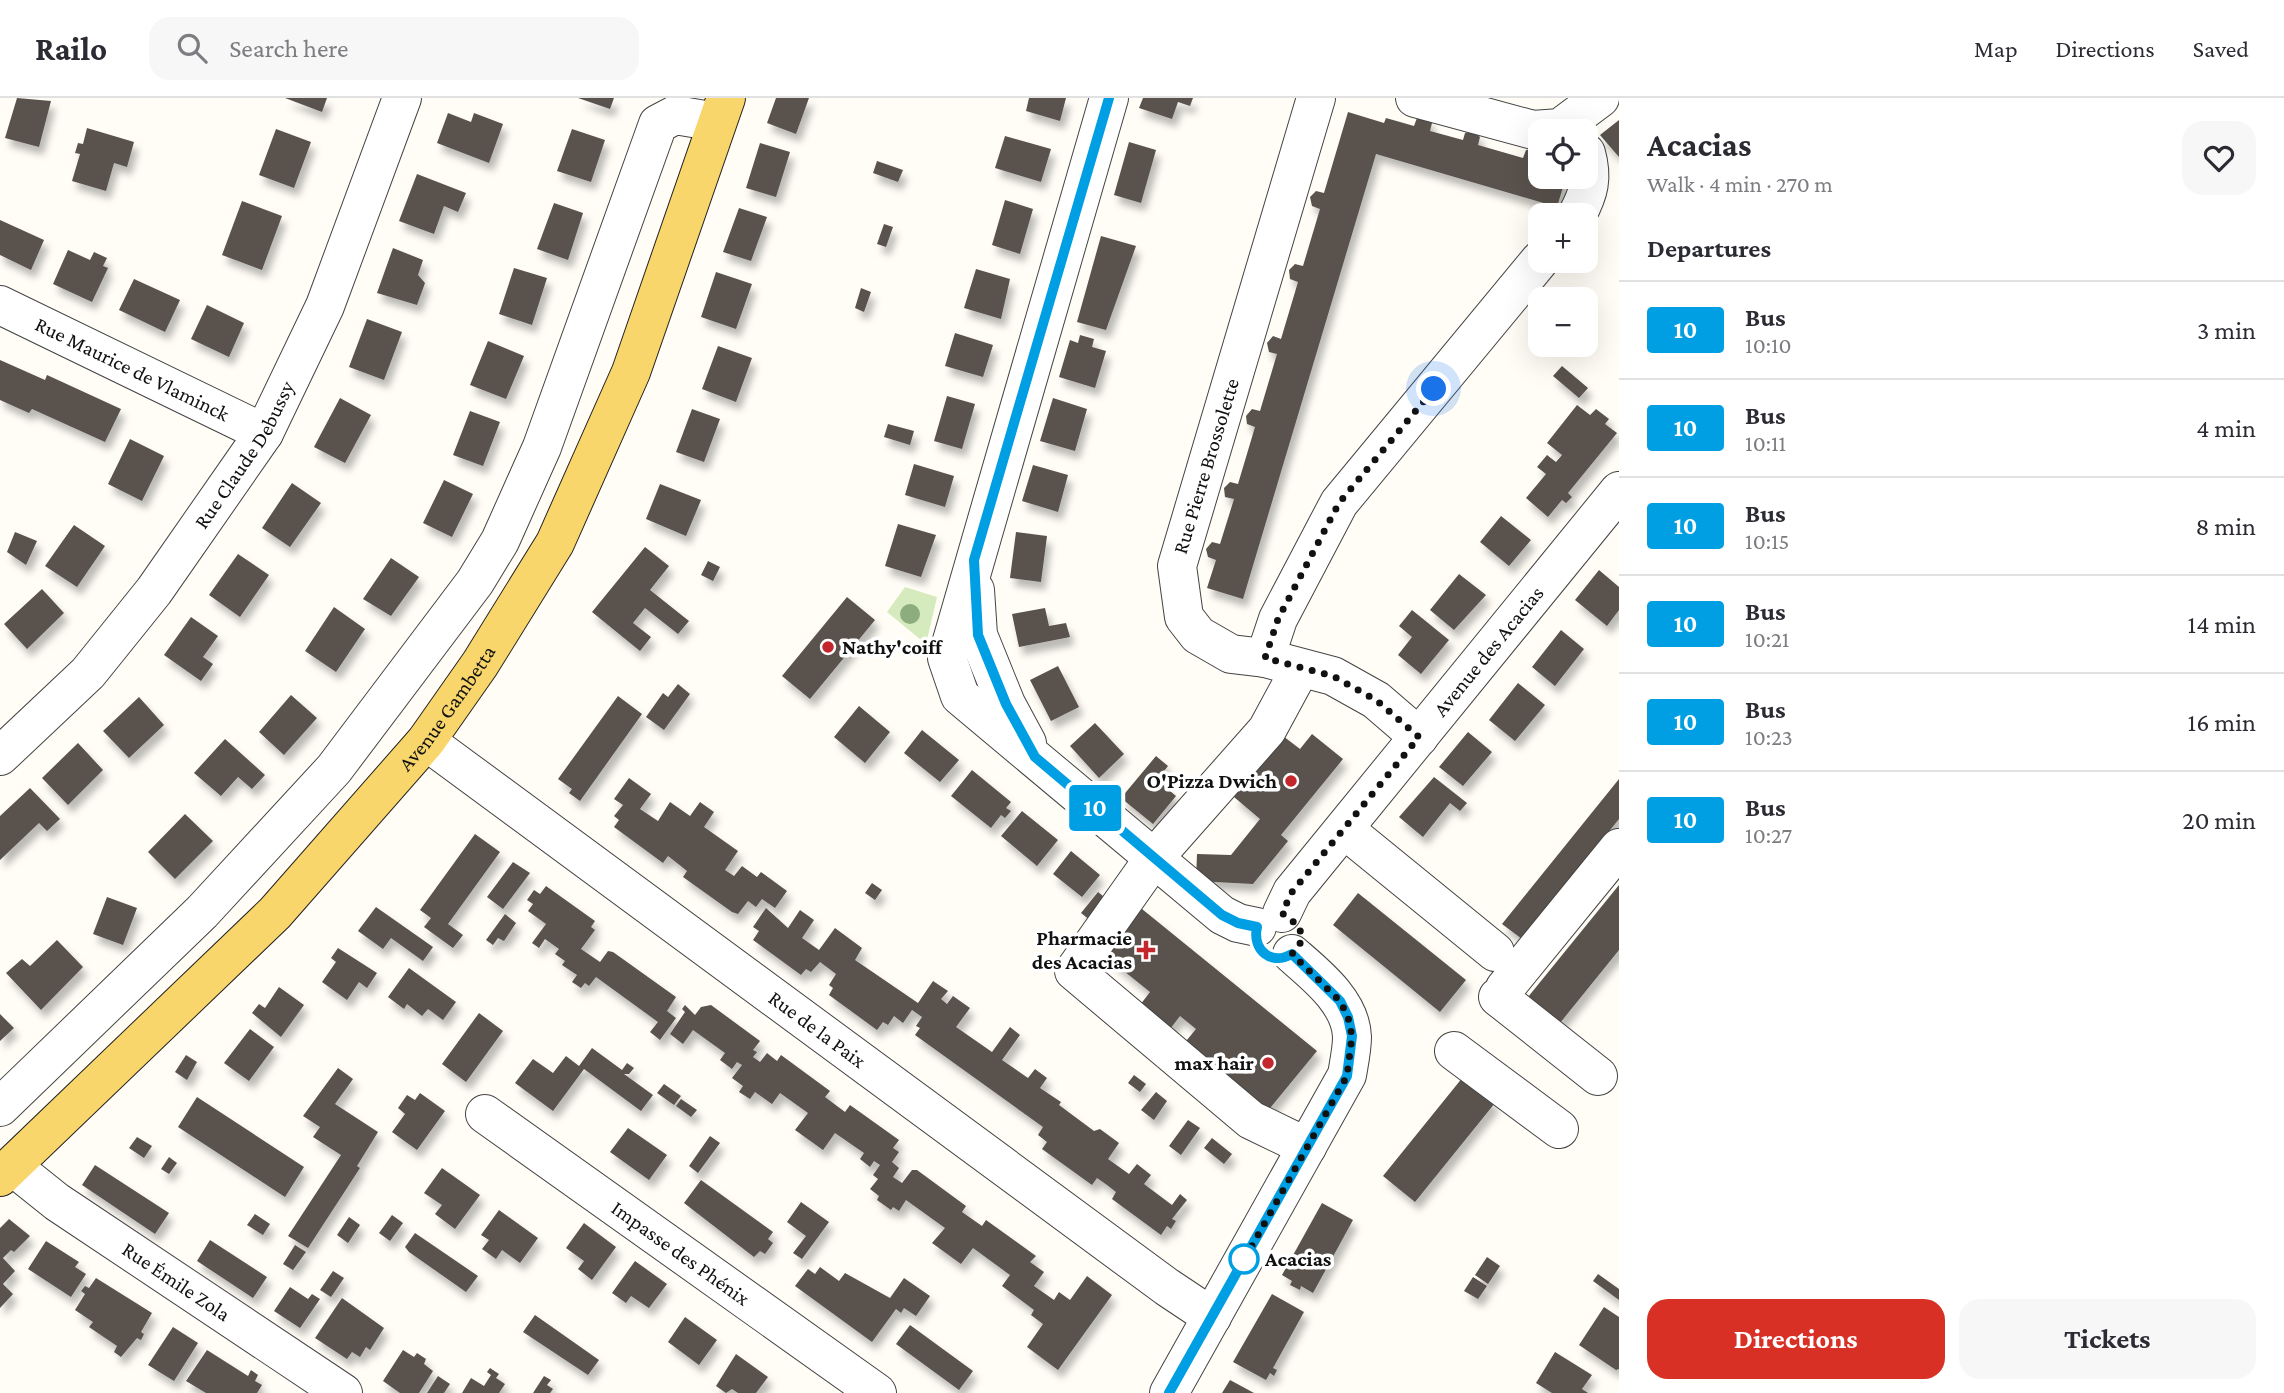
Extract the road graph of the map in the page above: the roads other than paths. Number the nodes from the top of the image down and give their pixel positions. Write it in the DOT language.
graph roads {
  1 [pos="402,98"];
  2 [pos="1109,98"];
  3 [pos="1316,98"];
  4 [pos="1415,98"];
  5 [pos="721,110"];
  6 [pos="1528,129"];
  7 [pos="1529,273"];
  8 [pos="0,305"];
  9 [pos="264,433"];
  10 [pos="1619,491"];
  11 [pos="442,630"];
  12 [pos="1282,663"];
  13 [pos="480,664"];
  14 [pos="1419,737"];
  15 [pos="426,741"];
  16 [pos="0,756"];
  17 [pos="1344,829"];
  18 [pos="1619,848"];
  19 [pos="1154,858"];
  20 [pos="1269,920"];
  21 [pos="1499,979"];
  22 [pos="1454,1051"];
  23 [pos="1598,1076"];
  24 [pos="0,1107"];
  25 [pos="485,1114"];
  26 [pos="1559,1129"];
  27 [pos="1307,1147"];
  28 [pos="6,1171"];
  29 [pos="1212,1317"];
  30 [pos="343,1393"];
  31 [pos="877,1393"];
  32 [pos="1169,1393"];
  1 -- 9 [label="street, Rue Claude Debussy"];
  2 -- 19 [label="street"];
  3 -- 12 [label="street, Rue Pierre Brossolette"];
  4 -- 6 [label="street"];
  5 -- 11 [label="street, Avenue Gambetta"];
  5 -- 13 [label="main road, Avenue Gambetta"];
  7 -- 12 [label="street"];
  8 -- 9 [label="street, Rue Maurice de Vlaminck"];
  9 -- 16 [label="street, Rue Claude Debussy"];
  10 -- 14 [label="street, Avenue des Acacias"];
  11 -- 13 [label="street"];
  11 -- 24 [label="street, Avenue Gambetta"];
  12 -- 14 [label="street, Rue Pierre Brossolette"];
  12 -- 19 [label="street"];
  13 -- 15 [label="main road, Avenue Gambetta"];
  14 -- 17 [label="street, Avenue des Acacias"];
  15 -- 28 [label="main road, Avenue Gambetta"];
  15 -- 29 [label="street, Rue de la Paix"];
  17 -- 20 [label="street, Avenue des Acacias"];
  17 -- 21 [label="street"];
  18 -- 21 [label="street"];
  19 -- 20 [label="street"];
  19 -- 27 [label="street"];
  20 -- 27 [label="street"];
  21 -- 23 [label="street"];
  22 -- 26 [label="street"];
  25 -- 31 [label="street, Impasse des Phénix"];
  27 -- 29 [label="street"];
  28 -- 30 [label="street, Rue Émile Zola"];
  29 -- 32 [label="street"];
}
